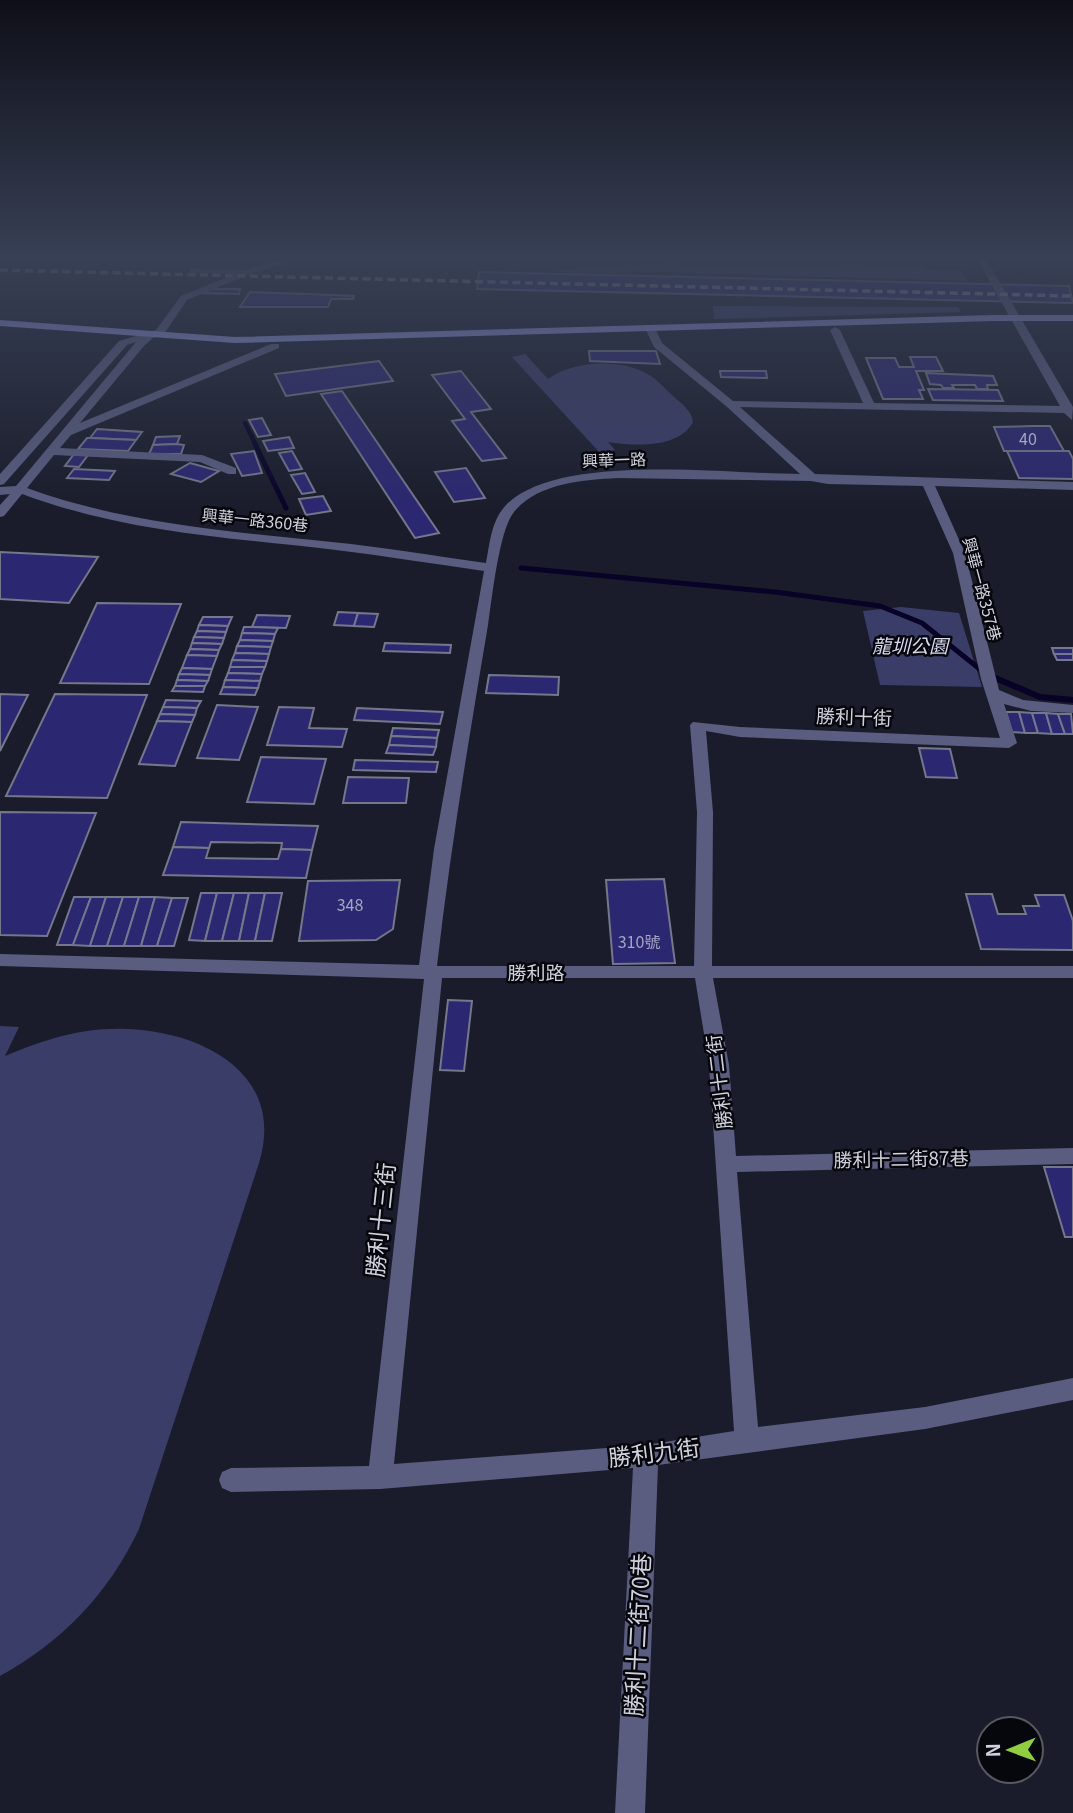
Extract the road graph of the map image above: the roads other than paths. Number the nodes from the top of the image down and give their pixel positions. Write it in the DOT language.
graph roads {
  1 [pos="122,344"];
  2 [pos="137,344"];
  3 [pos="140,344"];
  4 [pos="340,344"];
  5 [pos="658,344"];
  6 [pos="841,344"];
  7 [pos="1030,344"];
  8 [pos="275,346"];
  9 [pos="730,404"];
  10 [pos="869,405"];
  11 [pos="1071,412"];
  12 [pos="65,433"];
  13 [pos="51,451"];
  14 [pos="232,471"];
  15 [pos="811,477"];
  16 [pos="0,481"];
  17 [pos="927,482"];
  18 [pos="1073,486"];
  19 [pos="20,489"];
  20 [pos="0,491"];
  21 [pos="0,513"];
  22 [pos="491,568"];
  23 [pos="989,679"];
  24 [pos="1073,709"];
  25 [pos="698,725"];
  26 [pos="1009,743"];
  27 [pos="0,960"];
  28 [pos="427,972"];
  29 [pos="1073,972"];
  30 [pos="703,973"];
  31 [pos="1073,1156"];
  32 [pos="728,1164"];
  33 [pos="1073,1389"];
  34 [pos="747,1440"];
  35 [pos="646,1456"];
  36 [pos="380,1476"];
  37 [pos="231,1480"];
  38 [pos="630,1813"];
  1 -- 16 [label="street"];
  2 -- 3 [label="main road"];
  3 -- 8 [label="main road"];
  3 -- 12 [label="street"];
  4 -- 8 [label="main road"];
  5 -- 9 [label="street"];
  6 -- 10 [label="street"];
  7 -- 11 [label="street"];
  8 -- 12 [label="street"];
  9 -- 10 [label="street"];
  9 -- 15 [label="street"];
  10 -- 11 [label="street"];
  12 -- 13 [label="street"];
  13 -- 14 [label="street"];
  13 -- 19 [label="street"];
  15 -- 17 [label="street, 興華一路"];
  15 -- 22 [label="street, 興華一路"];
  17 -- 18 [label="street, 興華一路"];
  17 -- 23 [label="street, 興華一路357巷"];
  19 -- 20 [label="street"];
  19 -- 21 [label="street"];
  19 -- 22 [label="street, 興華一路360巷"];
  22 -- 28 [label="street, 興華一路"];
  23 -- 24 [label="street"];
  23 -- 26 [label="street, 興華一路357巷"];
  25 -- 26 [label="street, 勝利十街"];
  25 -- 30 [label="street, 勝利十二街"];
  27 -- 28 [label="street, 勝利路"];
  28 -- 30 [label="street, 勝利路"];
  28 -- 36 [label="street, 勝利十三街"];
  29 -- 30 [label="street, 勝利路"];
  30 -- 32 [label="street, 勝利十二街"];
  31 -- 32 [label="street, 勝利十二街87巷"];
  32 -- 34 [label="street, 勝利十二街"];
  33 -- 34 [label="street, 勝利九街"];
  34 -- 35 [label="street, 勝利九街"];
  35 -- 36 [label="street, 勝利九街"];
  35 -- 38 [label="street, 勝利十二街70巷"];
  36 -- 37 [label="street, 勝利九街"];
}
